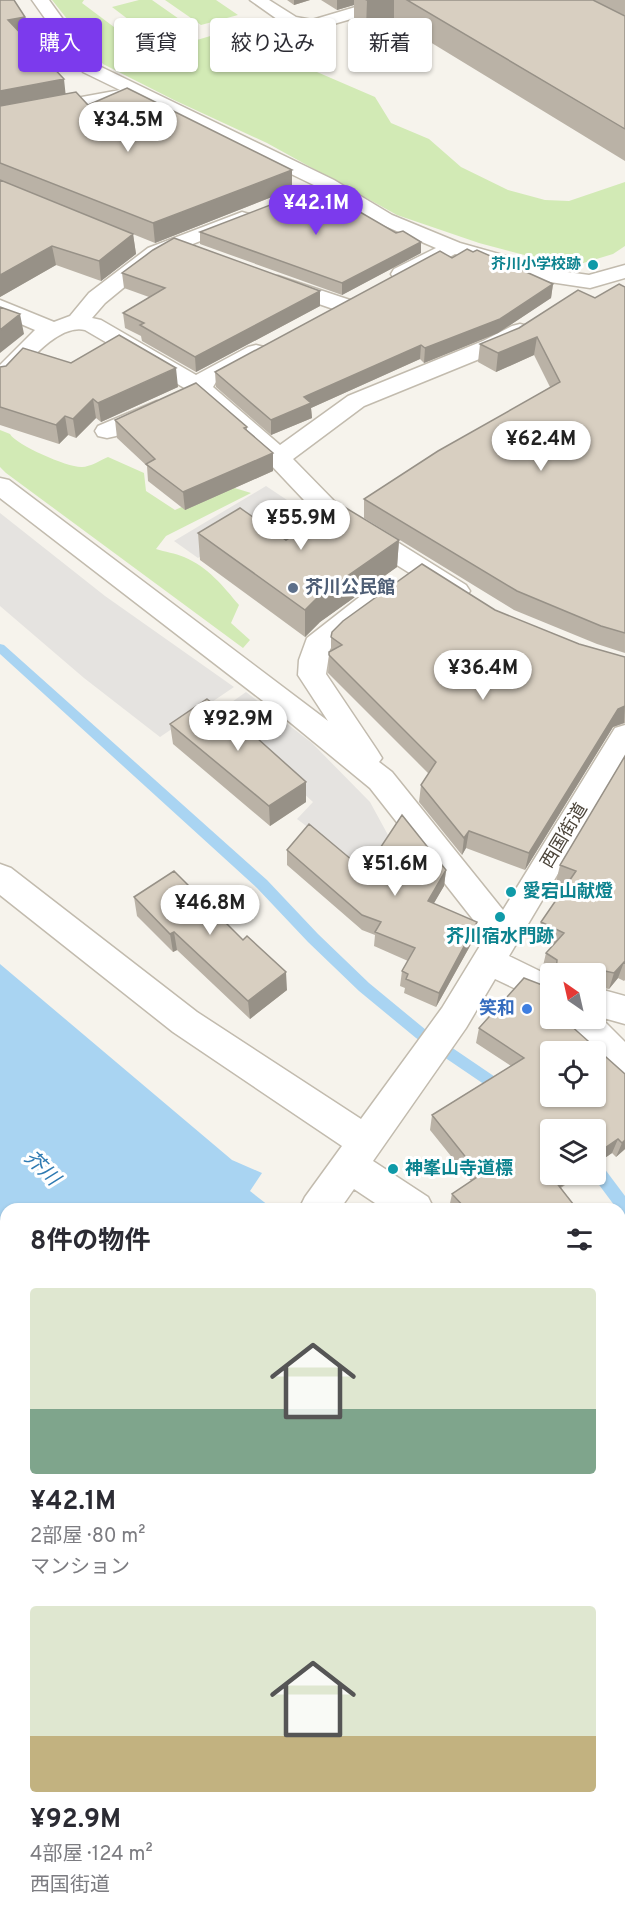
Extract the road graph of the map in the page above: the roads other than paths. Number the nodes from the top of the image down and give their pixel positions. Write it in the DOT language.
graph roads {
  1 [pos="40,0"];
  2 [pos="258,0"];
  3 [pos="397,0"];
  4 [pos="138,93"];
  5 [pos="0,118"];
  6 [pos="327,184"];
  7 [pos="306,193"];
  8 [pos="262,210"];
  9 [pos="134,243"];
  10 [pos="453,247"];
  11 [pos="165,248"];
  12 [pos="208,256"];
  13 [pos="625,271"];
  14 [pos="264,277"];
  15 [pos="591,282"];
  16 [pos="362,295"];
  17 [pos="568,300"];
  18 [pos="0,307"];
  19 [pos="321,316"];
  20 [pos="539,319"];
  21 [pos="78,321"];
  22 [pos="53,330"];
  23 [pos="279,339"];
  24 [pos="0,378"];
  25 [pos="201,388"];
  26 [pos="107,431"];
  27 [pos="279,458"];
  28 [pos="0,486"];
  29 [pos="418,568"];
  30 [pos="475,602"];
  31 [pos="625,736"];
  32 [pos="381,780"];
  33 [pos="0,877"];
  34 [pos="497,949"];
  35 [pos="540,981"];
  36 [pos="606,1005"];
  37 [pos="625,1010"];
  38 [pos="590,1029"];
  39 [pos="625,1065"];
  40 [pos="356,1153"];
  41 [pos="322,1203"];
  42 [pos="409,1203"];
  1 -- 4 [label="street"];
  2 -- 3 [label="street"];
  4 -- 5 [label="street"];
  4 -- 6 [label="street"];
  6 -- 7 [label="street"];
  6 -- 10 [label="street"];
  8 -- 11 [label="street"];
  9 -- 11 [label="street"];
  10 -- 15 [label="street"];
  10 -- 16 [label="street"];
  11 -- 12 [label="street"];
  11 -- 21 [label="street"];
  13 -- 15 [label="street"];
  14 -- 16 [label="street"];
  15 -- 17 [label="street"];
  16 -- 19 [label="street"];
  18 -- 22 [label="street"];
  20 -- 27 [label="street"];
  21 -- 22 [label="street"];
  21 -- 25 [label="street"];
  22 -- 24 [label="street"];
  23 -- 25 [label="street"];
  25 -- 26 [label="street"];
  25 -- 27 [label="street"];
  27 -- 29 [label="street"];
  28 -- 32 [label="street"];
  29 -- 30 [label="street"];
  29 -- 32 [label="street"];
  31 -- 34 [label="street, 西国街道"];
  32 -- 34 [label="street"];
  33 -- 40 [label="street"];
  34 -- 35 [label="street"];
  34 -- 40 [label="street, 西国街道"];
  36 -- 37 [label="street"];
  38 -- 39 [label="street"];
  40 -- 41 [label="street, 西国街道"];
  40 -- 42 [label="street"];
}
